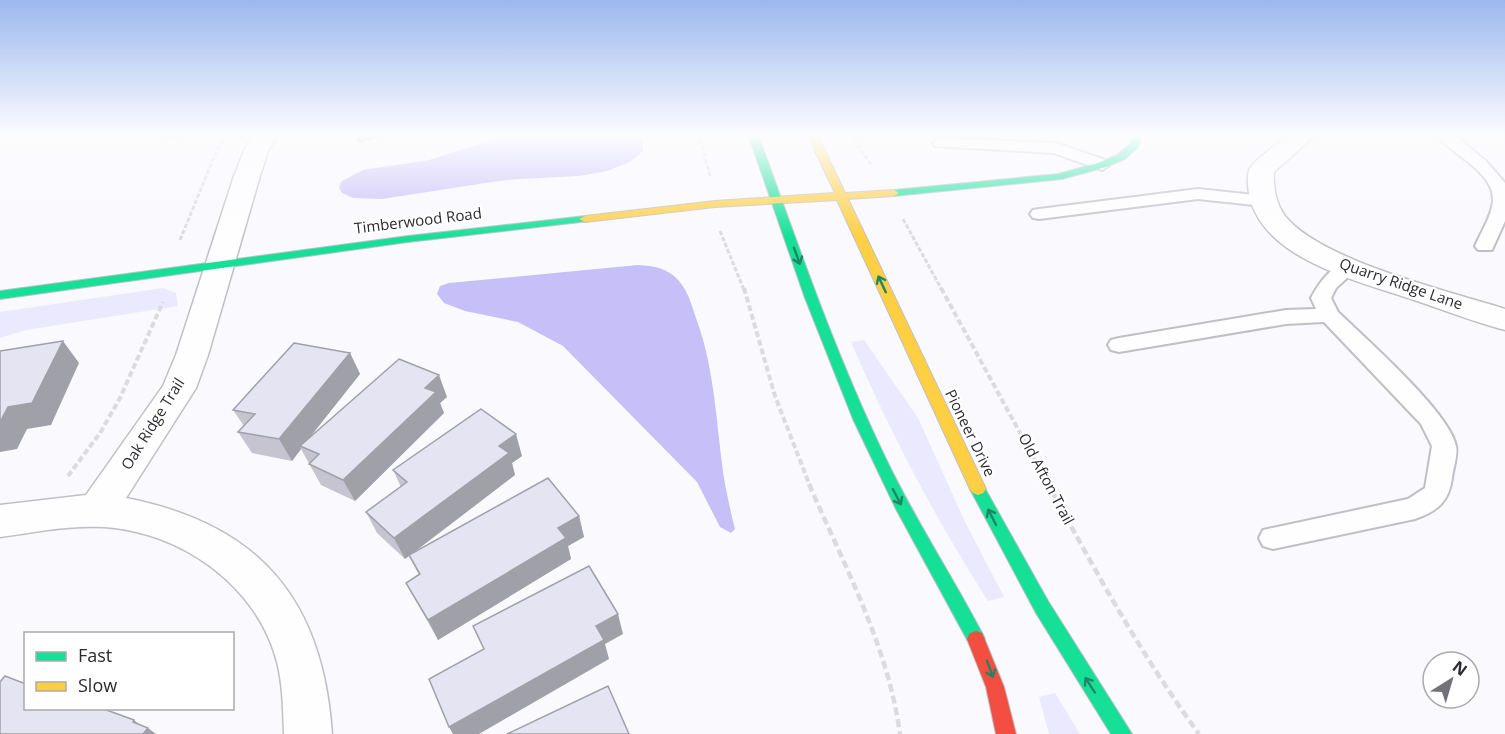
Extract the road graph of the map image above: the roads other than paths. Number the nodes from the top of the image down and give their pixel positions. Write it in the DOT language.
graph roads {
  1 [pos="250,168"];
  2 [pos="766,168"];
  3 [pos="828,168"];
  4 [pos="1090,168"];
  5 [pos="1264,168"];
  6 [pos="1485,168"];
  7 [pos="842,197"];
  8 [pos="778,201"];
  9 [pos="1264,201"];
  10 [pos="1039,214"];
  11 [pos="1485,246"];
  12 [pos="219,264"];
  13 [pos="1348,268"];
  14 [pos="0,295"];
  15 [pos="1329,315"];
  16 [pos="1505,320"];
  17 [pos="1119,345"];
  18 [pos="96,511"];
  19 [pos="17,519"];
  20 [pos="1273,538"];
  21 [pos="308,734"];
  22 [pos="1006,734"];
  23 [pos="1122,734"];
  1 -- 12 [label="street, Oak Ridge Trail"];
  2 -- 8 [label="street"];
  3 -- 7 [label="street, Pioneer Drive"];
  4 -- 7 [label="street"];
  5 -- 9 [label="street, Quarry Ridge Lane"];
  6 -- 11 [label="lane"];
  7 -- 8 [label="street, Timberwood Road"];
  23 -- 7 [label="street, Pioneer Drive, one-way"];
  8 -- 12 [label="street, Timberwood Road"];
  8 -- 22 [label="street, one-way"];
  9 -- 10 [label="lane"];
  9 -- 13 [label="street, Quarry Ridge Lane"];
  12 -- 14 [label="street, Timberwood Road"];
  12 -- 18 [label="street, Oak Ridge Trail"];
  13 -- 15 [label="lane"];
  13 -- 16 [label="street, Quarry Ridge Lane"];
  15 -- 17 [label="lane"];
  15 -- 20 [label="lane"];
  18 -- 19 [label="street"];
  18 -- 21 [label="street"];
}
